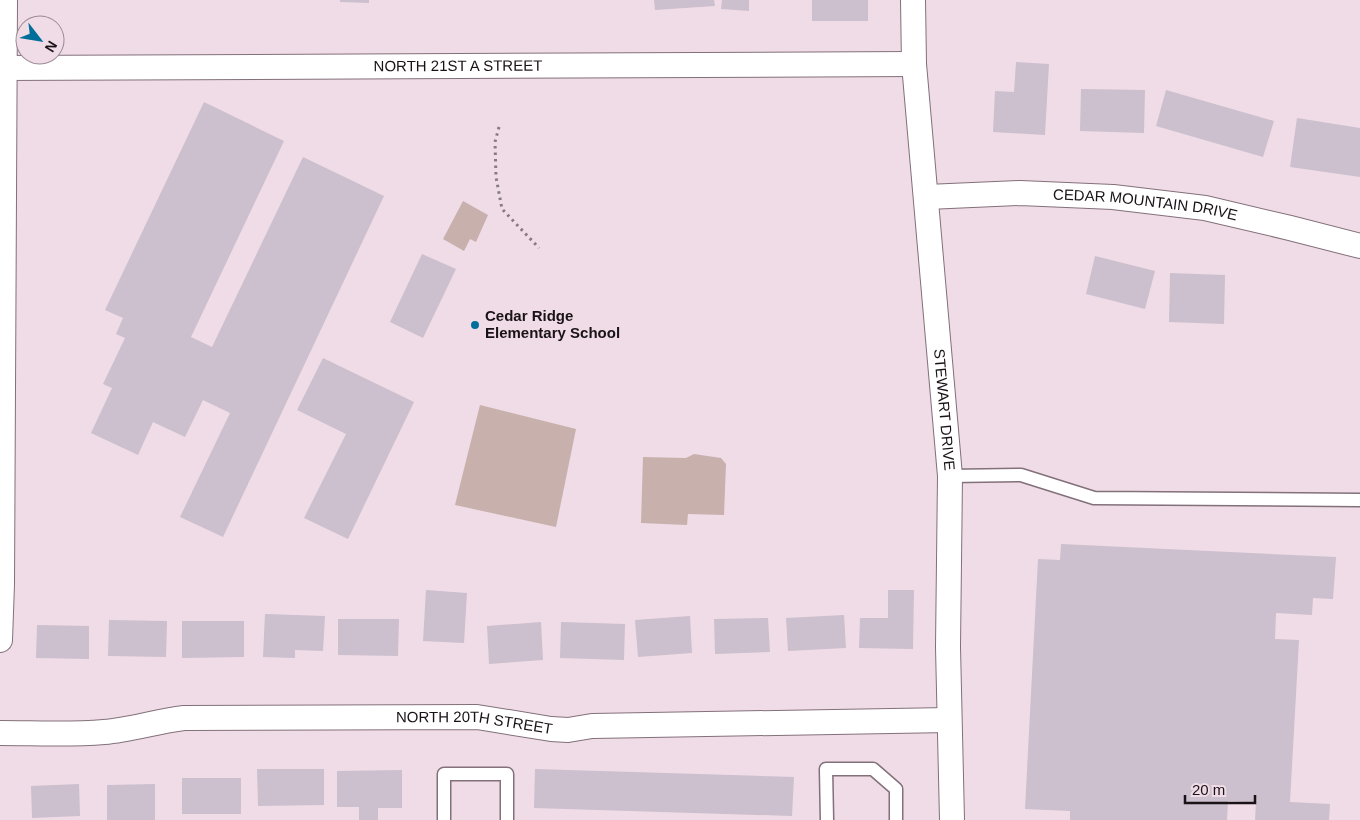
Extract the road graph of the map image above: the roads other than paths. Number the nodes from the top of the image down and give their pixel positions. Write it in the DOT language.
graph roads {
  1 [pos="5,0"];
  2 [pos="913,0"];
  3 [pos="914,64"];
  4 [pos="2,68"];
  5 [pos="927,197"];
  6 [pos="1360,246"];
  7 [pos="1,403"];
  8 [pos="950,476"];
  9 [pos="1360,500"];
  10 [pos="0,640"];
  11 [pos="949,720"];
  12 [pos="0,734"];
  13 [pos="444,820"];
  14 [pos="507,820"];
  15 [pos="827,820"];
  16 [pos="896,820"];
  17 [pos="952,820"];
  1 -- 4 [label="street"];
  2 -- 3 [label="street, STEWART DRIVE"];
  3 -- 4 [label="street, NORTH 21ST A STREET"];
  3 -- 5 [label="street, STEWART DRIVE"];
  4 -- 7 [label="street"];
  5 -- 6 [label="street, CEDAR MOUNTAIN DRIVE"];
  5 -- 8 [label="street, STEWART DRIVE"];
  7 -- 10 [label="street"];
  8 -- 9 [label="lane"];
  8 -- 11 [label="street, STEWART DRIVE"];
  11 -- 12 [label="street, NORTH 20TH STREET"];
  11 -- 17 [label="street, STEWART DRIVE"];
  13 -- 14 [label="lane"];
  15 -- 16 [label="lane"];
}
